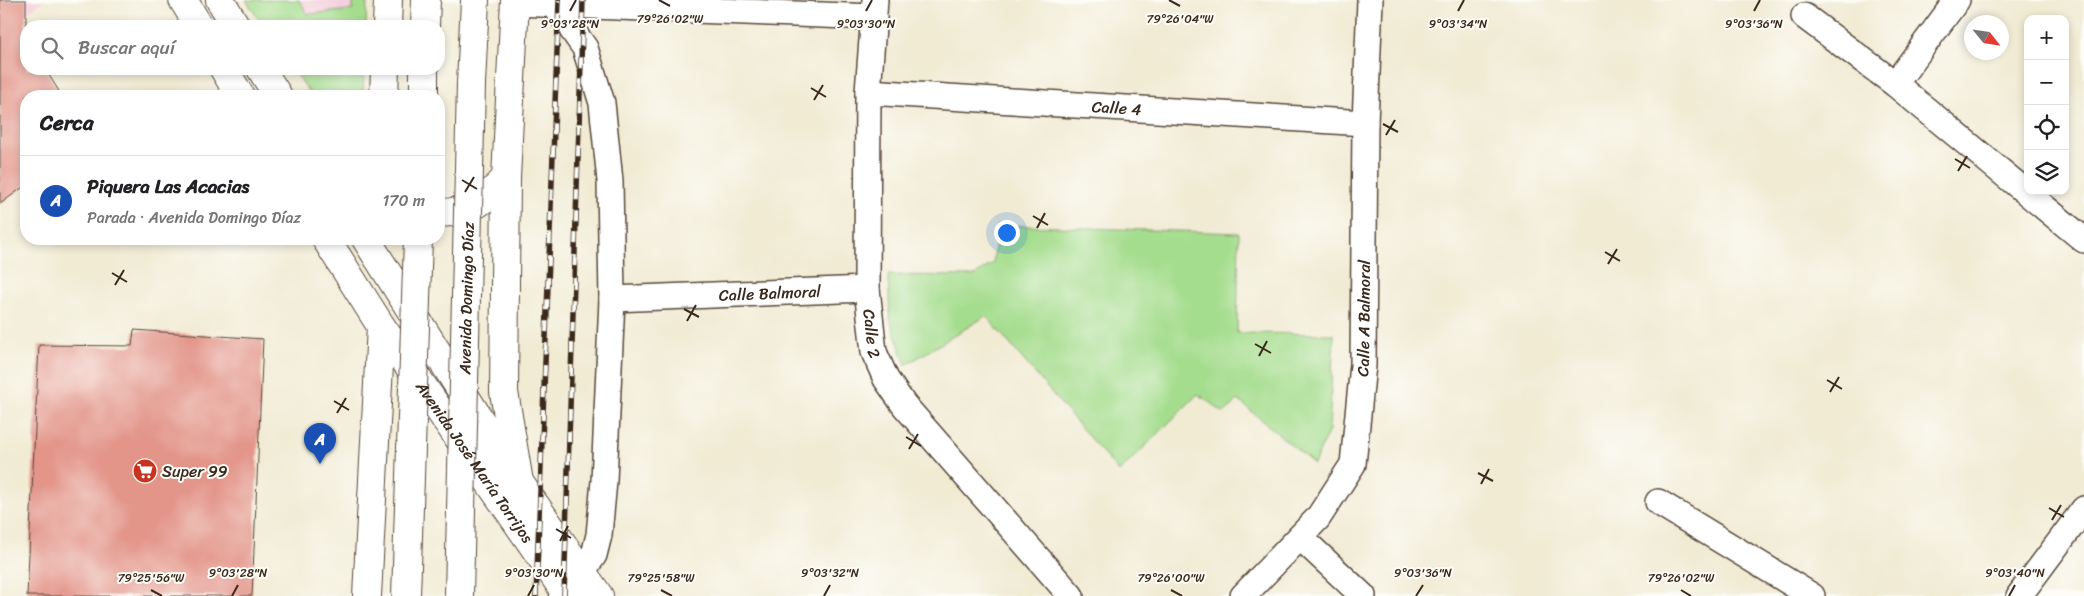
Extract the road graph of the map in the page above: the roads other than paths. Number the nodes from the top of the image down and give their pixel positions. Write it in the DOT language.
graph roads {
  1 [pos="183,0"];
  2 [pos="220,0"];
  3 [pos="388,0"];
  4 [pos="426,0"];
  5 [pos="475,0"];
  6 [pos="1370,0"];
  7 [pos="1958,0"];
  8 [pos="515,2"];
  9 [pos="553,3"];
  10 [pos="874,8"];
  11 [pos="1804,16"];
  12 [pos="195,20"];
  13 [pos="232,20"];
  14 [pos="387,20"];
  15 [pos="425,20"];
  16 [pos="228,75"];
  17 [pos="265,75"];
  18 [pos="385,75"];
  19 [pos="1895,84"];
  20 [pos="236,90"];
  21 [pos="274,90"];
  22 [pos="384,90"];
  23 [pos="868,92"];
  24 [pos="1365,123"];
  25 [pos="506,178"];
  26 [pos="445,213"];
  27 [pos="2084,240"];
  28 [pos="330,245"];
  29 [pos="370,245"];
  30 [pos="418,245"];
  31 [pos="867,289"];
  32 [pos="612,299"];
  33 [pos="381,326"];
  34 [pos="519,482"];
  35 [pos="1658,502"];
  36 [pos="2084,509"];
  37 [pos="1300,537"];
  38 [pos="582,572"];
  39 [pos="367,596"];
  40 [pos="406,596"];
  41 [pos="459,596"];
  42 [pos="566,596"];
  43 [pos="599,596"];
  44 [pos="1071,596"];
  45 [pos="1243,596"];
  46 [pos="1364,596"];
  47 [pos="1812,596"];
  48 [pos="2019,596"];
  1 -- 12 [label="main road"];
  2 -- 13 [label="main road"];
  3 -- 14 [label="main road"];
  4 -- 15 [label="main road"];
  5 -- 41 [label="main road, Avenida Domingo Díaz, bridge"];
  6 -- 24 [label="street, Calle A Balmoral"];
  7 -- 19 [label="street"];
  8 -- 9 [label="street"];
  8 -- 25 [label="main road"];
  9 -- 10 [label="street"];
  9 -- 32 [label="street"];
  10 -- 23 [label="street, Calle 2"];
  11 -- 19 [label="street"];
  16 -- 20 [label="main road"];
  17 -- 21 [label="main road"];
  18 -- 22 [label="main road"];
  19 -- 27 [label="street"];
  23 -- 24 [label="street, Calle 4"];
  23 -- 31 [label="street, Calle 2"];
  24 -- 37 [label="street, Calle A Balmoral"];
  25 -- 26 [label="main road"];
  25 -- 34 [label="main road"];
  28 -- 33 [label="main road, Avenida José María Torrijos"];
  29 -- 34 [label="main road, Avenida José María Torrijos"];
  30 -- 40 [label="main road, bridge"];
  31 -- 32 [label="street, Calle Balmoral"];
  31 -- 44 [label="street, Calle 2"];
  32 -- 38 [label="street"];
  33 -- 39 [label="main road"];
  33 -- 42 [label="main road, Avenida José María Torrijos"];
  34 -- 38 [label="main road, Avenida José María Torrijos"];
  35 -- 47 [label="street"];
  36 -- 48 [label="street"];
  37 -- 45 [label="street, Calle A Balmoral"];
  37 -- 46 [label="street"];
  38 -- 43 [label="main road, Avenida José María Torrijos"];
}
